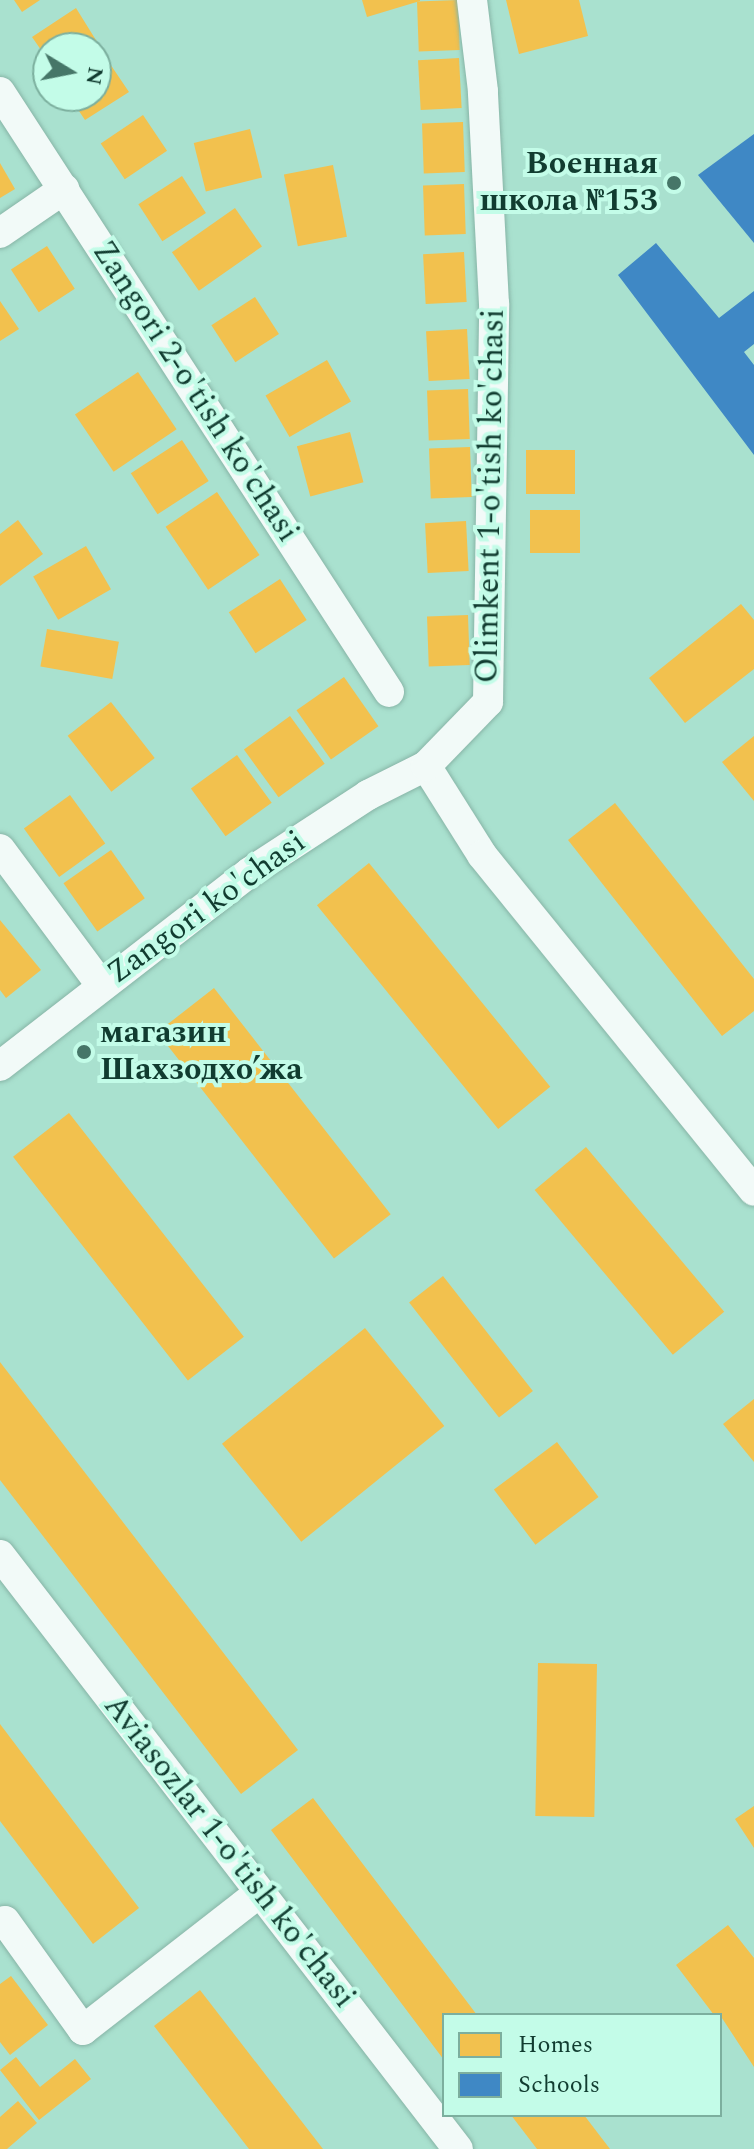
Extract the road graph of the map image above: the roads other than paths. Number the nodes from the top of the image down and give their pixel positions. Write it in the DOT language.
graph roads {
  1 [pos="472,0"];
  2 [pos="0,92"];
  3 [pos="64,189"];
  4 [pos="0,233"];
  5 [pos="389,692"];
  6 [pos="426,766"];
  7 [pos="0,849"];
  8 [pos="101,985"];
  9 [pos="0,1066"];
  10 [pos="754,1191"];
  11 [pos="1,1559"];
  12 [pos="260,1892"];
  13 [pos="0,1925"];
  14 [pos="458,2149"];
  1 -- 6 [label="street, Olimkent 1-o'tish ko'chasi"];
  2 -- 3 [label="street, Zangori 2-o'tish ko'chasi"];
  3 -- 4 [label="street"];
  3 -- 5 [label="street, Zangori 2-o'tish ko'chasi"];
  6 -- 8 [label="street, Zangori ko'chasi"];
  6 -- 10 [label="street"];
  7 -- 8 [label="street"];
  8 -- 9 [label="street, Zangori ko'chasi"];
  11 -- 12 [label="street, Aviasozlar 1-o'tish ko'chasi"];
  12 -- 13 [label="street"];
  12 -- 14 [label="street, Aviasozlar 1-o'tish ko'chasi"];
}
